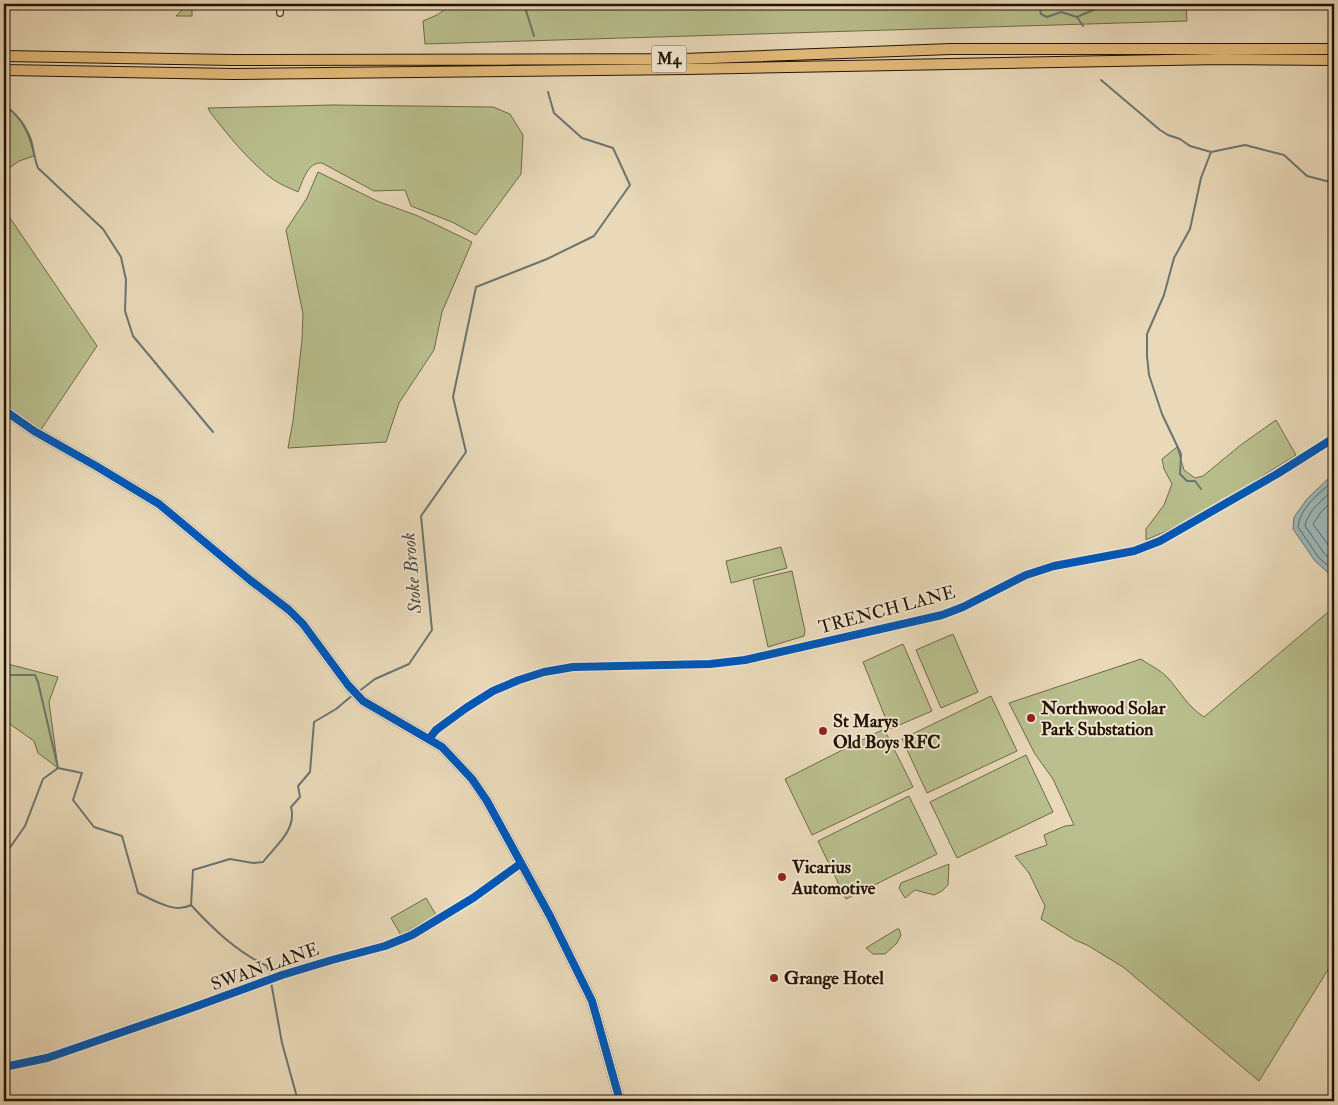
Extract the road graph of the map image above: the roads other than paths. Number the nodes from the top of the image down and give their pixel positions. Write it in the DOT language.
graph roads {
  1 [pos="284,4"];
  2 [pos="280,13"];
  3 [pos="1334,48"];
  4 [pos="4,56"];
  5 [pos="1334,60"];
  6 [pos="4,70"];
  7 [pos="4,410"];
  8 [pos="1334,438"];
  9 [pos="429,739"];
  10 [pos="520,864"];
  11 [pos="4,1067"];
  12 [pos="620,1101"];
  1 -- 2 [label="street"];
  3 -- 4 [label="highway, M4"];
  5 -- 6 [label="highway, M4"];
  7 -- 9 [label="main road"];
  8 -- 9 [label="street, TRENCH LANE"];
  9 -- 10 [label="main road"];
  10 -- 11 [label="street, SWAN LANE"];
  10 -- 12 [label="main road"];
}
